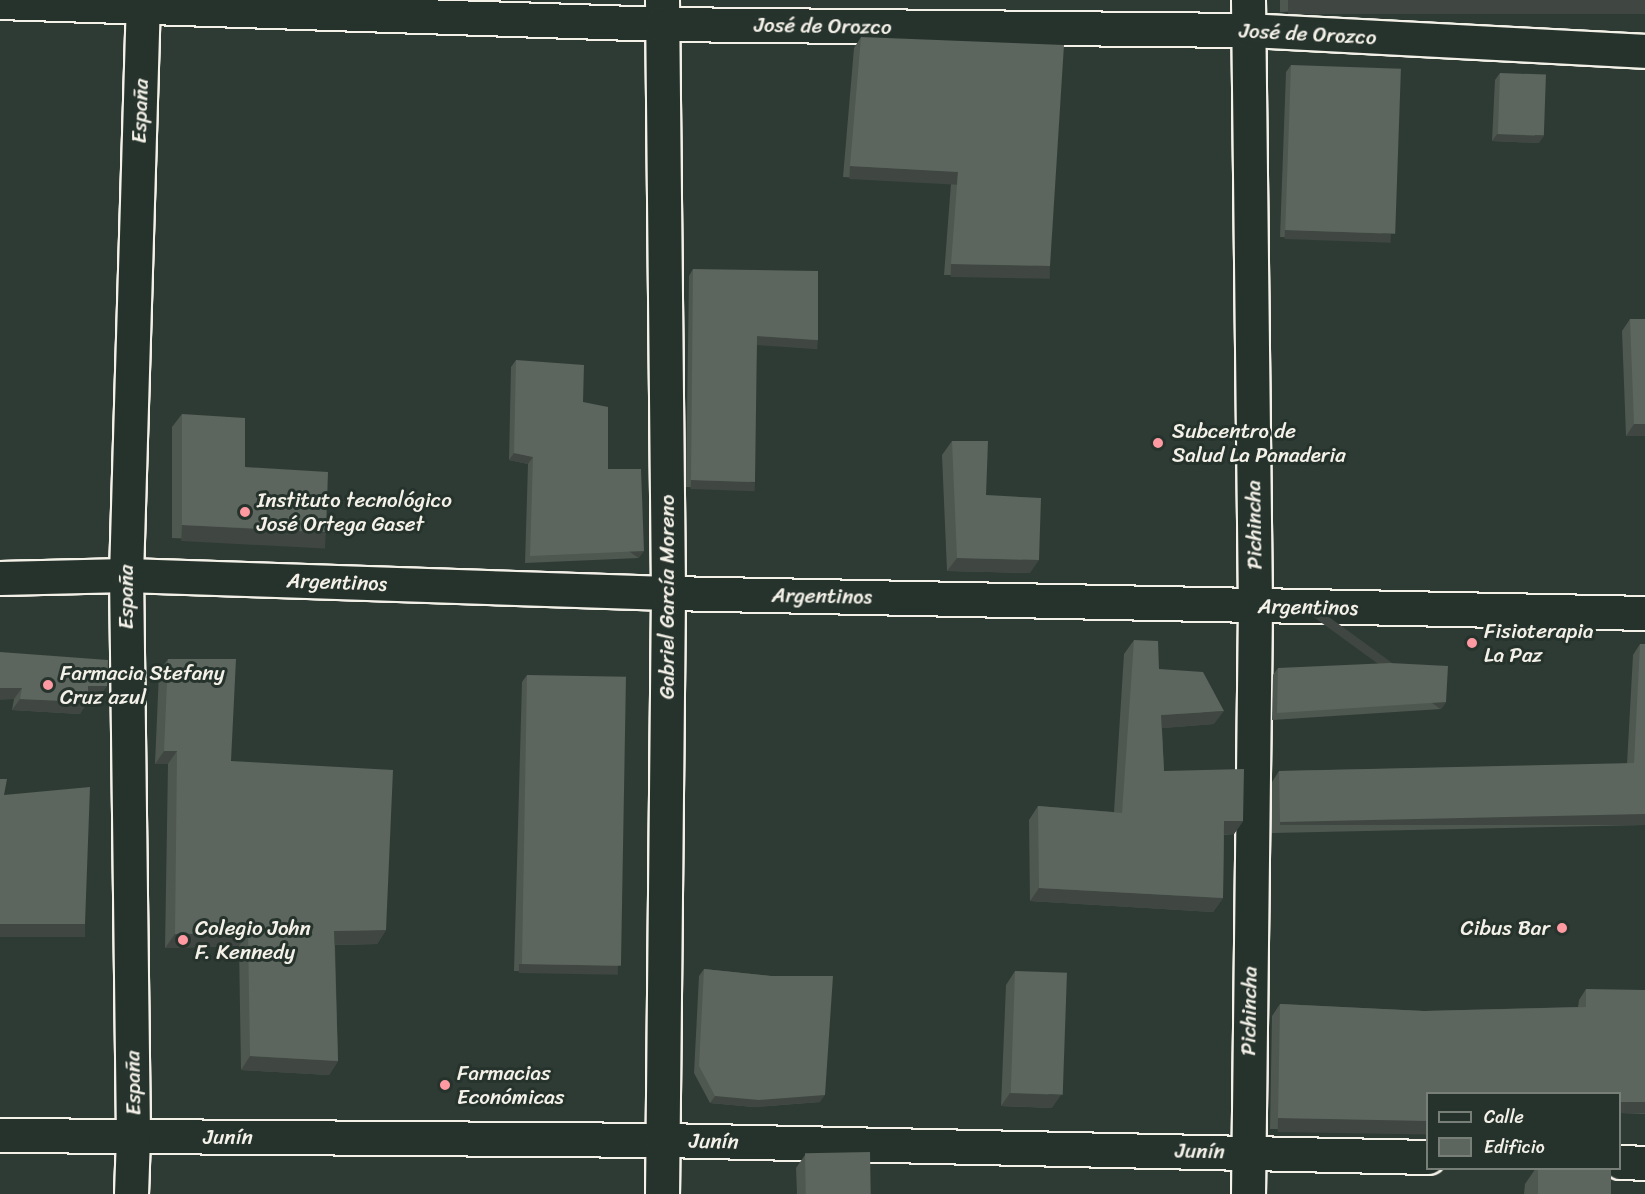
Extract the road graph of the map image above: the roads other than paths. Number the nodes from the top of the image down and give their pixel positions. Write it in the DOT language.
graph roads {
  1 [pos="0,2"];
  2 [pos="143,3"];
  3 [pos="662,12"];
  4 [pos="1248,15"];
  5 [pos="1645,51"];
  6 [pos="126,575"];
  7 [pos="0,578"];
  8 [pos="668,593"];
  9 [pos="1255,606"];
  10 [pos="1645,613"];
  11 [pos="0,1135"];
  12 [pos="134,1136"];
  13 [pos="662,1140"];
  14 [pos="1247,1152"];
  15 [pos="1426,1157"];
  16 [pos="1621,1162"];
  17 [pos="1645,1163"];
  18 [pos="131,1194"];
  19 [pos="662,1194"];
  20 [pos="1248,1194"];
  1 -- 2 [label="street, José de Orozco"];
  2 -- 3 [label="street, José de Orozco"];
  2 -- 6 [label="street, España"];
  3 -- 4 [label="street, José de Orozco"];
  3 -- 8 [label="street, Gabriel García Moreno"];
  4 -- 5 [label="street, José de Orozco"];
  4 -- 9 [label="street, Pichincha"];
  6 -- 7 [label="street, Argentinos"];
  6 -- 8 [label="street, Argentinos"];
  6 -- 12 [label="street, España"];
  8 -- 9 [label="street, Argentinos"];
  8 -- 13 [label="street, Gabriel García Moreno"];
  9 -- 10 [label="street, Argentinos"];
  9 -- 14 [label="street, Pichincha"];
  11 -- 12 [label="street, Junín"];
  12 -- 13 [label="street, Junín"];
  12 -- 18 [label="street, España"];
  13 -- 14 [label="street, Junín"];
  13 -- 19 [label="street, Gabriel García Moreno"];
  14 -- 15 [label="street, Junín"];
  14 -- 20 [label="street, Pichincha"];
  16 -- 17 [label="street"];
}
